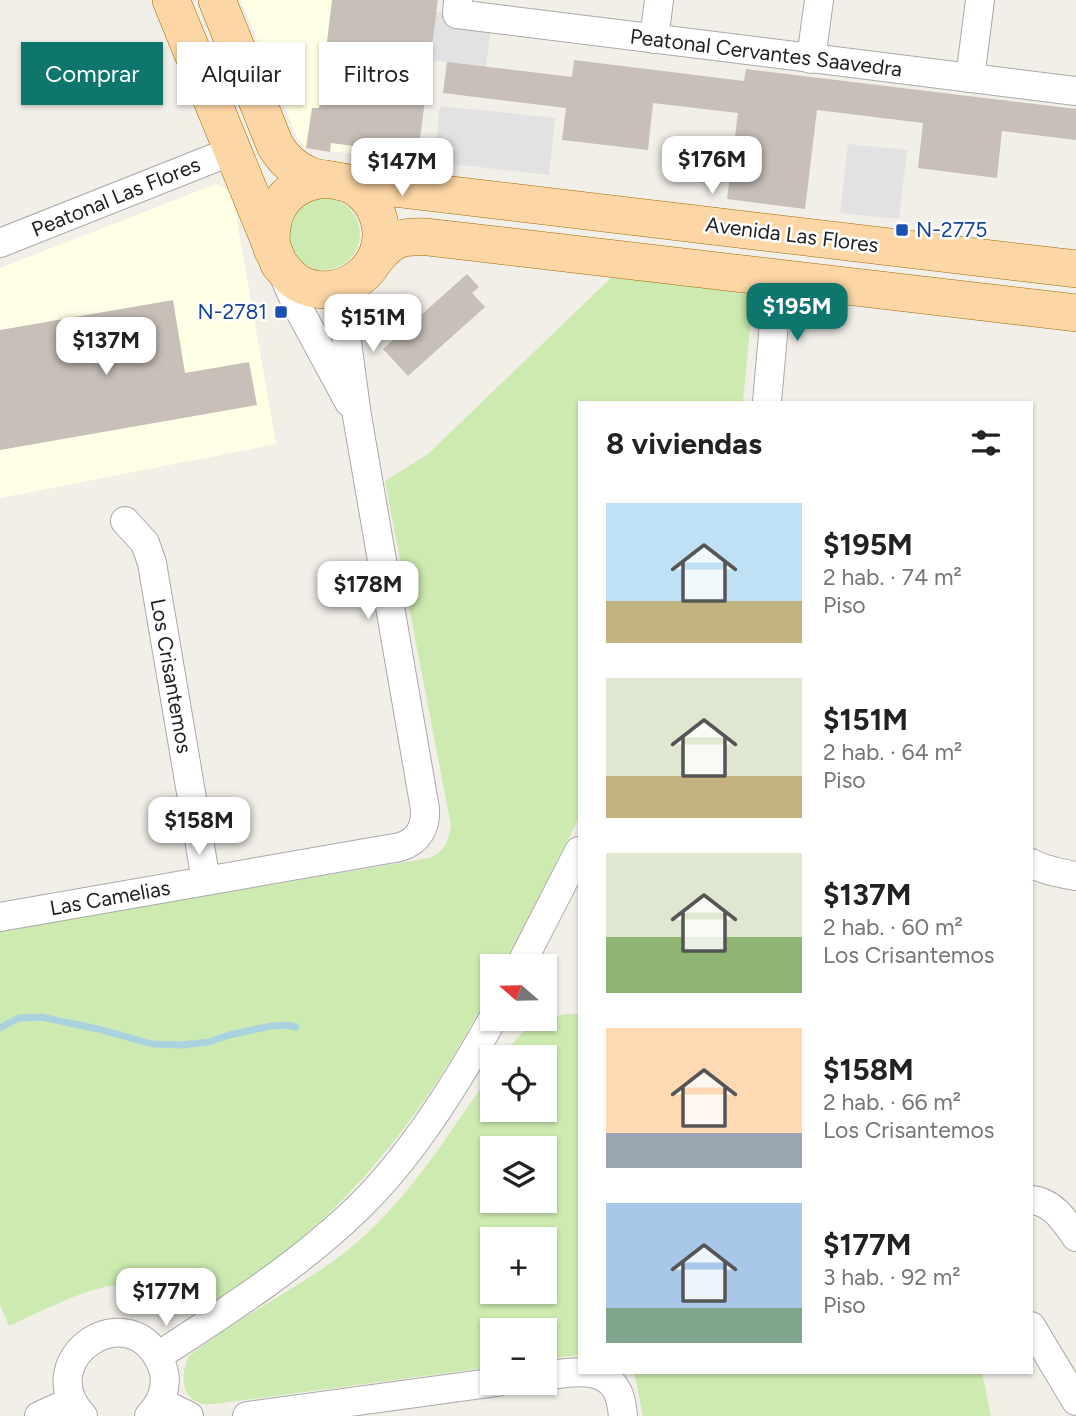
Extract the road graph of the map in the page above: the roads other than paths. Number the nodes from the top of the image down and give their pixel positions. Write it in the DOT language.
graph roads {
  1 [pos="171,0"];
  2 [pos="217,0"];
  3 [pos="659,0"];
  4 [pos="819,0"];
  5 [pos="980,0"];
  6 [pos="457,7"];
  7 [pos="654,39"];
  8 [pos="811,59"];
  9 [pos="970,78"];
  10 [pos="1076,91"];
  11 [pos="232,151"];
  12 [pos="334,181"];
  13 [pos="0,243"];
  14 [pos="275,257"];
  15 [pos="377,257"];
  16 [pos="1076,269"];
  17 [pos="778,278"];
  18 [pos="351,284"];
  19 [pos="1076,313"];
  20 [pos="767,401"];
  21 [pos="357,416"];
  22 [pos="125,522"];
  23 [pos="578,853"];
  24 [pos="1033,864"];
  25 [pos="1076,876"];
  26 [pos="206,881"];
  27 [pos="0,917"];
  28 [pos="526,954"];
  29 [pos="485,1031"];
  30 [pos="1033,1200"];
  31 [pos="1076,1237"];
  32 [pos="1033,1329"];
  33 [pos="158,1356"];
  34 [pos="578,1373"];
  35 [pos="593,1374"];
  36 [pos="557,1375"];
  37 [pos="480,1384"];
  38 [pos="1076,1401"];
  39 [pos="77,1408"];
  40 [pos="155,1409"];
  41 [pos="39,1416"];
  42 [pos="189,1416"];
  43 [pos="247,1416"];
  44 [pos="624,1416"];
  1 -- 11 [label="main road"];
  2 -- 12 [label="main road"];
  3 -- 7 [label="street"];
  4 -- 8 [label="street"];
  5 -- 9 [label="street"];
  6 -- 7 [label="street, Peatonal Cervantes Saavedra"];
  7 -- 8 [label="street, Peatonal Cervantes Saavedra"];
  8 -- 9 [label="street, Peatonal Cervantes Saavedra"];
  9 -- 10 [label="street, Peatonal Cervantes Saavedra"];
  11 -- 13 [label="street, Peatonal Las Flores"];
  11 -- 14 [label="main road"];
  12 -- 14 [label="main road"];
  12 -- 15 [label="main road"];
  12 -- 16 [label="main road, Avenida Las Flores"];
  14 -- 18 [label="main road"];
  14 -- 21 [label="street"];
  15 -- 17 [label="main road, Avenida Las Flores"];
  15 -- 18 [label="main road"];
  17 -- 19 [label="main road, Avenida Las Flores"];
  17 -- 20 [label="street"];
  18 -- 21 [label="street"];
  21 -- 26 [label="street, Las Camelias"];
  22 -- 26 [label="street, Los Crisantemos"];
  23 -- 28 [label="street"];
  24 -- 25 [label="street"];
  26 -- 27 [label="street, Las Camelias"];
  29 -- 33 [label="street"];
  30 -- 31 [label="street"];
  32 -- 38 [label="street"];
  33 -- 39 [label="street"];
  33 -- 40 [label="street"];
  34 -- 36 [label="street"];
  35 -- 44 [label="street"];
  37 -- 43 [label="street"];
  39 -- 41 [label="street"];
  40 -- 42 [label="street"];
}
